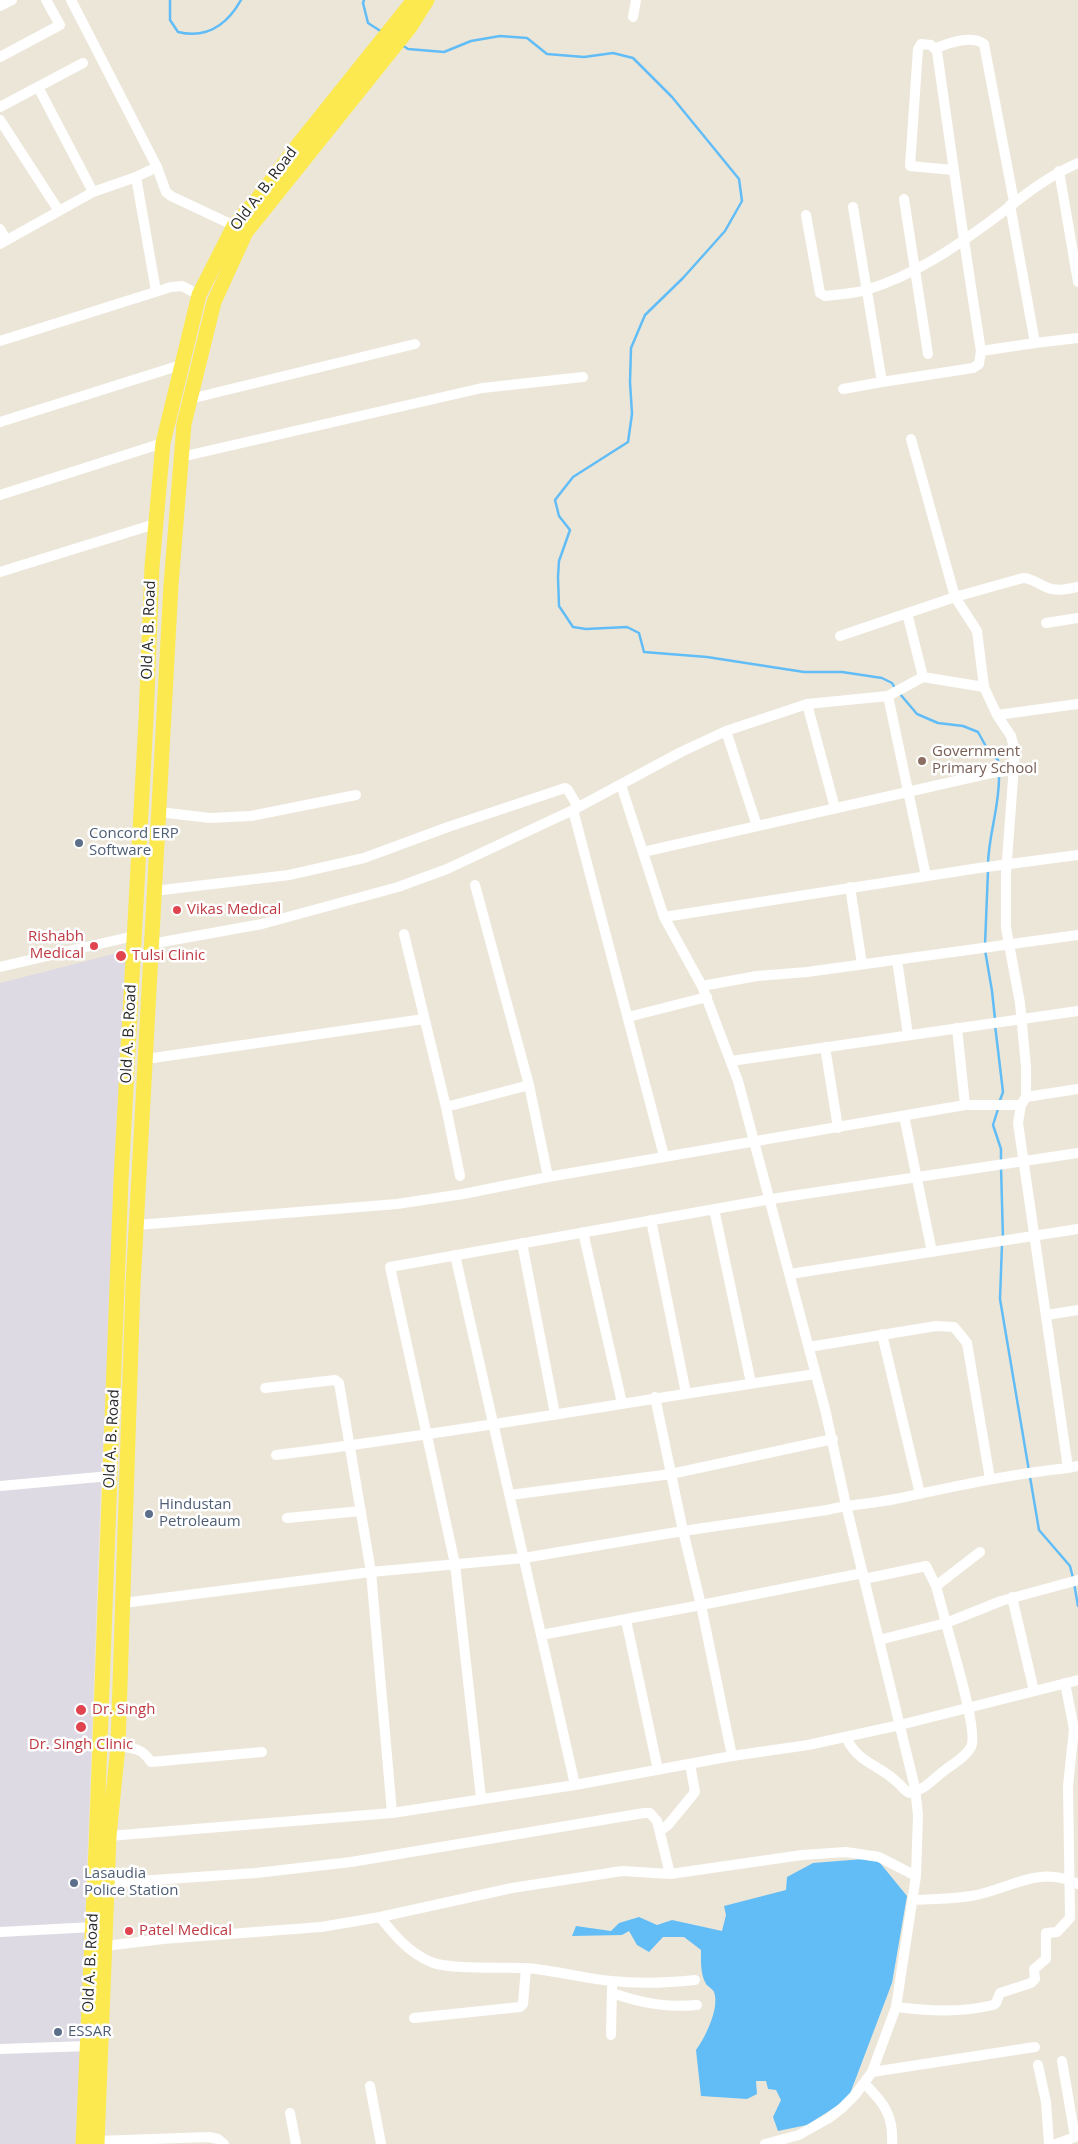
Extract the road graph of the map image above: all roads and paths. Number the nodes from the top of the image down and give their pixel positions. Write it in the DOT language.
graph roads {
  1 [pos="12,0"];
  2 [pos="46,0"];
  3 [pos="71,0"];
  4 [pos="427,0"];
  5 [pos="636,0"];
  6 [pos="411,1"];
  7 [pos="0,6"];
  8 [pos="632,17"];
  9 [pos="404,23"];
  10 [pos="938,51"];
  11 [pos="0,57"];
  12 [pos="83,63"];
  13 [pos="38,87"];
  14 [pos="0,107"];
  15 [pos="0,120"];
  16 [pos="1078,163"];
  17 [pos="157,167"];
  18 [pos="953,170"];
  19 [pos="1059,171"];
  20 [pos="136,177"];
  21 [pos="93,192"];
  22 [pos="904,199"];
  23 [pos="1012,204"];
  24 [pos="853,207"];
  25 [pos="59,211"];
  26 [pos="806,215"];
  27 [pos="0,229"];
  28 [pos="240,229"];
  29 [pos="963,241"];
  30 [pos="3,242"];
  31 [pos="915,270"];
  32 [pos="1078,282"];
  33 [pos="156,290"];
  34 [pos="865,290"];
  35 [pos="198,295"];
  36 [pos="1078,338"];
  37 [pos="0,341"];
  38 [pos="1035,343"];
  39 [pos="415,344"];
  40 [pos="981,351"];
  41 [pos="928,354"];
  42 [pos="181,365"];
  43 [pos="583,376"];
  44 [pos="882,382"];
  45 [pos="843,389"];
  46 [pos="190,399"];
  47 [pos="0,422"];
  48 [pos="911,439"];
  49 [pos="163,442"];
  50 [pos="181,457"];
  51 [pos="0,495"];
  52 [pos="155,524"];
  53 [pos="0,572"];
  54 [pos="151,582"];
  55 [pos="171,585"];
  56 [pos="1078,587"];
  57 [pos="955,597"];
  58 [pos="907,613"];
  59 [pos="1078,618"];
  60 [pos="1046,623"];
  61 [pos="840,636"];
  62 [pos="923,677"];
  63 [pos="984,687"];
  64 [pos="891,694"];
  65 [pos="807,704"];
  66 [pos="1078,704"];
  67 [pos="996,715"];
  68 [pos="726,731"];
  69 [pos="1015,770"];
  70 [pos="621,785"];
  71 [pos="908,792"];
  72 [pos="356,795"];
  73 [pos="835,808"];
  74 [pos="576,809"];
  75 [pos="159,812"];
  76 [pos="757,826"];
  77 [pos="643,852"];
  78 [pos="1078,855"];
  79 [pos="1007,865"];
  80 [pos="926,876"];
  81 [pos="475,886"];
  82 [pos="850,887"];
  83 [pos="154,891"];
  84 [pos="664,917"];
  85 [pos="404,934"];
  86 [pos="1078,935"];
  87 [pos="134,936"];
  88 [pos="151,944"];
  89 [pos="1010,944"];
  90 [pos="897,960"];
  91 [pos="862,964"];
  92 [pos="0,967"];
  93 [pos="702,986"];
  94 [pos="707,997"];
  95 [pos="1078,1010"];
  96 [pos="628,1017"];
  97 [pos="1022,1018"];
  98 [pos="424,1019"];
  99 [pos="957,1028"];
  100 [pos="908,1035"];
  101 [pos="825,1047"];
  102 [pos="146,1059"];
  103 [pos="731,1061"];
  104 [pos="529,1085"];
  105 [pos="1078,1089"];
  106 [pos="1023,1101"];
  107 [pos="965,1105"];
  108 [pos="446,1107"];
  109 [pos="904,1116"];
  110 [pos="838,1128"];
  111 [pos="753,1141"];
  112 [pos="1078,1153"];
  113 [pos="664,1156"];
  114 [pos="1022,1160"];
  115 [pos="460,1176"];
  116 [pos="917,1176"];
  117 [pos="548,1177"];
  118 [pos="771,1199"];
  119 [pos="714,1209"];
  120 [pos="651,1220"];
  121 [pos="137,1225"];
  122 [pos="1078,1229"];
  123 [pos="583,1232"];
  124 [pos="1034,1236"];
  125 [pos="522,1243"];
  126 [pos="932,1252"];
  127 [pos="455,1255"];
  128 [pos="790,1274"];
  129 [pos="1078,1310"];
  130 [pos="1047,1315"];
  131 [pos="882,1334"];
  132 [pos="809,1346"];
  133 [pos="816,1374"];
  134 [pos="751,1383"];
  135 [pos="265,1388"];
  136 [pos="686,1393"];
  137 [pos="655,1397"];
  138 [pos="622,1403"];
  139 [pos="555,1414"];
  140 [pos="493,1425"];
  141 [pos="426,1433"];
  142 [pos="832,1439"];
  143 [pos="351,1446"];
  144 [pos="276,1455"];
  145 [pos="1073,1467"];
  146 [pos="671,1474"];
  147 [pos="110,1476"];
  148 [pos="990,1479"];
  149 [pos="0,1486"];
  150 [pos="920,1494"];
  151 [pos="510,1495"];
  152 [pos="846,1505"];
  153 [pos="361,1511"];
  154 [pos="287,1518"];
  155 [pos="683,1531"];
  156 [pos="980,1552"];
  157 [pos="524,1558"];
  158 [pos="455,1564"];
  159 [pos="371,1572"];
  160 [pos="864,1576"];
  161 [pos="1078,1580"];
  162 [pos="936,1586"];
  163 [pos="1012,1597"];
  164 [pos="123,1603"];
  165 [pos="700,1604"];
  166 [pos="626,1620"];
  167 [pos="946,1623"];
  168 [pos="542,1635"];
  169 [pos="880,1640"];
  170 [pos="1071,1682"];
  171 [pos="1034,1691"];
  172 [pos="967,1708"];
  173 [pos="900,1725"];
  174 [pos="846,1737"];
  175 [pos="118,1746"];
  176 [pos="262,1752"];
  177 [pos="732,1756"];
  178 [pos="690,1764"];
  179 [pos="658,1770"];
  180 [pos="575,1785"];
  181 [pos="916,1792"];
  182 [pos="481,1798"];
  183 [pos="392,1813"];
  184 [pos="660,1831"];
  185 [pos="108,1836"];
  186 [pos="670,1874"];
  187 [pos="916,1876"];
  188 [pos="1074,1882"];
  189 [pos="108,1884"];
  190 [pos="914,1900"];
  191 [pos="380,1918"];
  192 [pos="93,1927"];
  193 [pos="0,1932"];
  194 [pos="105,1946"];
  195 [pos="526,1968"];
  196 [pos="695,1980"];
  197 [pos="612,1981"];
  198 [pos="612,1993"];
  199 [pos="697,2005"];
  200 [pos="896,2007"];
  201 [pos="414,2018"];
  202 [pos="611,2035"];
  203 [pos="88,2046"];
  204 [pos="1035,2047"];
  205 [pos="0,2049"];
  206 [pos="1062,2061"];
  207 [pos="1038,2065"];
  208 [pos="872,2072"];
  209 [pos="864,2083"];
  210 [pos="370,2086"];
  211 [pos="290,2113"];
  212 [pos="1077,2137"];
  213 [pos="800,2140"];
  214 [pos="92,2143"];
  215 [pos="224,2144"];
  216 [pos="296,2144"];
  217 [pos="381,2144"];
  218 [pos="765,2144"];
  219 [pos="892,2144"];
  220 [pos="1049,2144"];
  221 [pos="1056,2144"];
  1 -- 7 [label="street"];
  2 -- 11 [label="street"];
  3 -- 17 [label="street"];
  4 -- 9 [label="main road, Old A. B. Road"];
  5 -- 8 [label="street"];
  6 -- 9 [label="main road, Old A. B. Road"];
  9 -- 28 [label="main road, Old A. B. Road"];
  10 -- 18 [label="street"];
  10 -- 18 [label="street"];
  10 -- 23 [label="street"];
  12 -- 13 [label="street"];
  13 -- 14 [label="street"];
  13 -- 21 [label="street"];
  15 -- 25 [label="street"];
  16 -- 19 [label="street"];
  17 -- 20 [label="street"];
  17 -- 28 [label="street"];
  18 -- 29 [label="street"];
  19 -- 23 [label="street"];
  19 -- 32 [label="street"];
  20 -- 21 [label="street"];
  20 -- 33 [label="street"];
  21 -- 25 [label="street"];
  22 -- 31 [label="street"];
  23 -- 29 [label="street"];
  23 -- 38 [label="street"];
  24 -- 34 [label="street"];
  25 -- 30 [label="street"];
  26 -- 34 [label="street"];
  27 -- 30 [label="street"];
  28 -- 35 [label="main road, Old A. B. Road"];
  28 -- 46 [label="main road, Old A. B. Road"];
  29 -- 31 [label="street"];
  29 -- 40 [label="street"];
  31 -- 34 [label="street"];
  31 -- 41 [label="street"];
  33 -- 35 [label="street"];
  33 -- 37 [label="street"];
  34 -- 44 [label="street"];
  35 -- 42 [label="main road, Old A. B. Road"];
  36 -- 38 [label="street"];
  38 -- 40 [label="street"];
  39 -- 46 [label="street"];
  40 -- 44 [label="street"];
  42 -- 47 [label="street"];
  42 -- 49 [label="main road, Old A. B. Road"];
  43 -- 50 [label="street"];
  44 -- 45 [label="street"];
  46 -- 50 [label="main road, Old A. B. Road"];
  48 -- 57 [label="street"];
  49 -- 51 [label="street"];
  49 -- 52 [label="main road, Old A. B. Road"];
  50 -- 55 [label="main road, Old A. B. Road"];
  52 -- 53 [label="street"];
  52 -- 54 [label="main road, Old A. B. Road"];
  54 -- 55 [label="main road"];
  54 -- 87 [label="main road, Old A. B. Road"];
  55 -- 75 [label="main road, Old A. B. Road"];
  56 -- 57 [label="street"];
  57 -- 58 [label="street"];
  57 -- 63 [label="street"];
  58 -- 61 [label="street"];
  58 -- 62 [label="street"];
  59 -- 60 [label="street"];
  62 -- 63 [label="street"];
  62 -- 64 [label="street"];
  63 -- 67 [label="street"];
  64 -- 65 [label="street"];
  64 -- 71 [label="street"];
  65 -- 68 [label="street"];
  65 -- 73 [label="street"];
  66 -- 67 [label="street"];
  67 -- 69 [label="street"];
  68 -- 70 [label="street"];
  68 -- 76 [label="street"];
  69 -- 71 [label="street"];
  69 -- 79 [label="street"];
  70 -- 74 [label="street"];
  70 -- 77 [label="street"];
  71 -- 73 [label="street"];
  71 -- 80 [label="street"];
  72 -- 75 [label="street"];
  73 -- 76 [label="street"];
  74 -- 83 [label="street"];
  74 -- 88 [label="street"];
  74 -- 96 [label="street"];
  75 -- 83 [label="main road, Old A. B. Road"];
  76 -- 77 [label="street"];
  77 -- 84 [label="street"];
  78 -- 79 [label="street"];
  79 -- 80 [label="street"];
  79 -- 89 [label="street"];
  80 -- 82 [label="street"];
  81 -- 104 [label="street"];
  82 -- 84 [label="street"];
  82 -- 91 [label="street"];
  83 -- 88 [label="main road, Old A. B. Road"];
  84 -- 93 [label="street"];
  85 -- 98 [label="street"];
  86 -- 89 [label="street"];
  87 -- 92 [label="street"];
  87 -- 147 [label="main road, Old A. B. Road"];
  88 -- 102 [label="main road, Old A. B. Road"];
  89 -- 90 [label="street"];
  89 -- 97 [label="street"];
  90 -- 91 [label="street"];
  90 -- 100 [label="street"];
  91 -- 93 [label="street"];
  93 -- 94 [label="street"];
  94 -- 96 [label="street"];
  94 -- 103 [label="street"];
  95 -- 97 [label="street"];
  96 -- 113 [label="street"];
  97 -- 99 [label="street"];
  97 -- 106 [label="street"];
  98 -- 102 [label="street"];
  98 -- 108 [label="street"];
  99 -- 100 [label="street"];
  99 -- 107 [label="street"];
  100 -- 101 [label="street"];
  101 -- 103 [label="street"];
  101 -- 110 [label="street"];
  102 -- 121 [label="main road, Old A. B. Road"];
  103 -- 111 [label="street"];
  104 -- 108 [label="street"];
  104 -- 117 [label="street"];
  105 -- 106 [label="street"];
  106 -- 107 [label="street"];
  106 -- 114 [label="street"];
  107 -- 109 [label="street"];
  108 -- 115 [label="street"];
  109 -- 110 [label="street"];
  109 -- 116 [label="street"];
  110 -- 111 [label="street"];
  111 -- 113 [label="street"];
  111 -- 118 [label="street"];
  112 -- 114 [label="street"];
  113 -- 117 [label="street"];
  114 -- 116 [label="street"];
  114 -- 124 [label="street"];
  116 -- 118 [label="street"];
  116 -- 126 [label="street"];
  117 -- 121 [label="street"];
  118 -- 119 [label="street"];
  118 -- 128 [label="street"];
  119 -- 120 [label="street"];
  119 -- 134 [label="street"];
  120 -- 123 [label="street"];
  120 -- 136 [label="street"];
  121 -- 164 [label="main road, Old A. B. Road"];
  122 -- 124 [label="street"];
  123 -- 125 [label="street"];
  123 -- 138 [label="street"];
  124 -- 126 [label="street"];
  124 -- 130 [label="street"];
  125 -- 127 [label="street"];
  125 -- 139 [label="street"];
  126 -- 128 [label="street"];
  127 -- 140 [label="street"];
  127 -- 141 [label="street"];
  128 -- 132 [label="street"];
  129 -- 130 [label="street"];
  130 -- 145 [label="street"];
  131 -- 132 [label="street"];
  131 -- 148 [label="street"];
  131 -- 150 [label="street"];
  132 -- 133 [label="street"];
  133 -- 134 [label="street"];
  133 -- 142 [label="street"];
  134 -- 136 [label="street"];
  135 -- 143 [label="street"];
  136 -- 137 [label="street"];
  137 -- 138 [label="street"];
  137 -- 146 [label="street"];
  138 -- 139 [label="street"];
  139 -- 140 [label="street"];
  140 -- 141 [label="street"];
  140 -- 151 [label="street"];
  141 -- 143 [label="street"];
  141 -- 158 [label="street"];
  142 -- 146 [label="street"];
  142 -- 152 [label="street"];
  143 -- 144 [label="street"];
  143 -- 153 [label="street"];
  145 -- 148 [label="street"];
  146 -- 151 [label="street"];
  146 -- 155 [label="street"];
  147 -- 149 [label="street"];
  147 -- 192 [label="main road, Old A. B. Road"];
  148 -- 150 [label="street"];
  150 -- 152 [label="street"];
  151 -- 157 [label="street"];
  152 -- 155 [label="street"];
  152 -- 160 [label="street"];
  153 -- 154 [label="street"];
  153 -- 159 [label="street"];
  155 -- 157 [label="street"];
  155 -- 165 [label="street"];
  156 -- 162 [label="street"];
  157 -- 158 [label="street"];
  157 -- 168 [label="street"];
  158 -- 159 [label="street"];
  158 -- 182 [label="street"];
  159 -- 164 [label="street"];
  159 -- 183 [label="street"];
  160 -- 162 [label="street"];
  160 -- 165 [label="street"];
  160 -- 169 [label="street"];
  161 -- 163 [label="street"];
  162 -- 167 [label="street"];
  163 -- 167 [label="street"];
  163 -- 171 [label="street"];
  164 -- 175 [label="main road, Old A. B. Road"];
  165 -- 166 [label="street"];
  165 -- 177 [label="street"];
  166 -- 168 [label="street"];
  166 -- 179 [label="street"];
  167 -- 169 [label="street"];
  167 -- 172 [label="street"];
  168 -- 180 [label="street"];
  169 -- 173 [label="street"];
  170 -- 171 [label="street"];
  170 -- 188 [label="street"];
  171 -- 172 [label="street"];
  172 -- 173 [label="street"];
  172 -- 181 [label="street"];
  173 -- 174 [label="street"];
  173 -- 181 [label="street"];
  174 -- 177 [label="street"];
  174 -- 181 [label="street"];
  175 -- 176 [label="street"];
  175 -- 185 [label="main road, Old A. B. Road"];
  177 -- 178 [label="street"];
  178 -- 179 [label="street"];
  178 -- 184 [label="street"];
  179 -- 180 [label="street"];
  180 -- 182 [label="street"];
  181 -- 187 [label="street"];
  182 -- 183 [label="street"];
  183 -- 185 [label="street"];
  184 -- 186 [label="street"];
  184 -- 189 [label="street"];
  185 -- 189 [label="main road, Old A. B. Road"];
  186 -- 187 [label="street"];
  186 -- 191 [label="street"];
  187 -- 190 [label="street"];
  188 -- 190 [label="street"];
  188 -- 200 [label="street"];
  189 -- 194 [label="main road, Old A. B. Road"];
  190 -- 200 [label="street"];
  191 -- 194 [label="street"];
  191 -- 195 [label="street"];
  192 -- 193 [label="street"];
  192 -- 203 [label="main road, Old A. B. Road"];
  194 -- 214 [label="main road, Old A. B. Road"];
  195 -- 197 [label="street"];
  195 -- 201 [label="street"];
  196 -- 197 [label="street"];
  197 -- 198 [label="street"];
  198 -- 199 [label="street"];
  198 -- 202 [label="street"];
  200 -- 208 [label="street"];
  203 -- 205 [label="street"];
  203 -- 214 [label="main road, Old A. B. Road"];
  204 -- 208 [label="street"];
  206 -- 212 [label="street"];
  207 -- 220 [label="street"];
  208 -- 209 [label="street"];
  209 -- 213 [label="street"];
  209 -- 219 [label="street"];
  210 -- 217 [label="street"];
  211 -- 216 [label="street"];
  212 -- 221 [label="street"];
  213 -- 218 [label="street"];
  214 -- 215 [label="street"];
}
